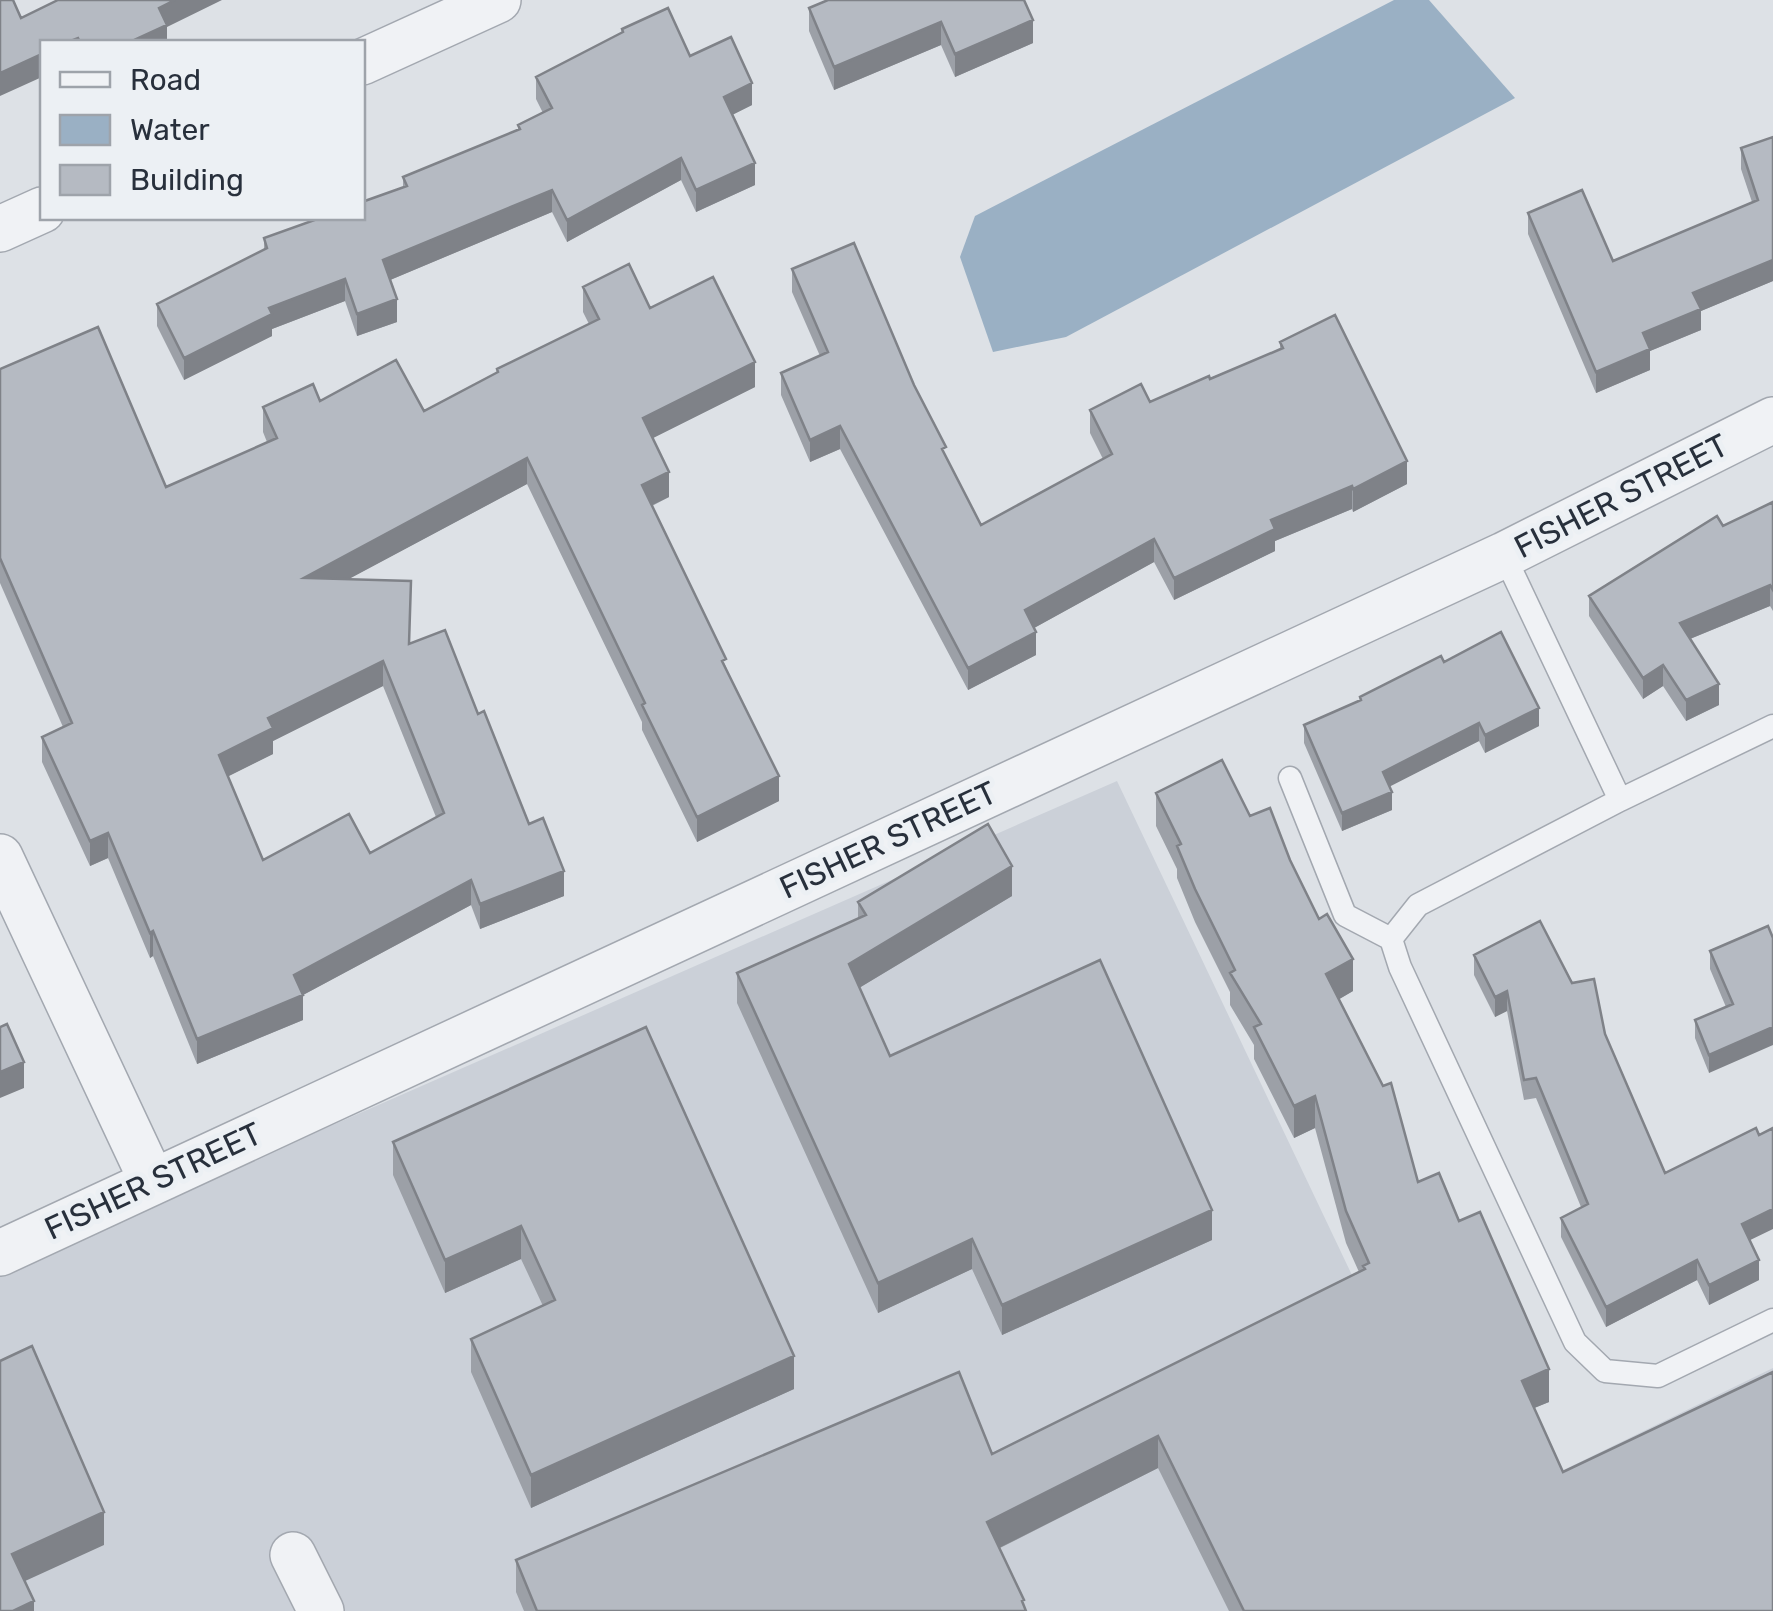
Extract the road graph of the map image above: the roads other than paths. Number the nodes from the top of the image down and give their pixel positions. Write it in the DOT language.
graph roads {
  1 [pos="498,0"];
  2 [pos="365,61"];
  3 [pos="40,211"];
  4 [pos="0,229"];
  5 [pos="1773,420"];
  6 [pos="1504,555"];
  7 [pos="1773,726"];
  8 [pos="1290,778"];
  9 [pos="1620,800"];
  10 [pos="0,856"];
  11 [pos="1391,939"];
  12 [pos="152,1181"];
  13 [pos="0,1253"];
  14 [pos="1773,1320"];
  15 [pos="294,1556"];
  16 [pos="321,1611"];
  1 -- 2 [label="street"];
  3 -- 4 [label="street"];
  5 -- 6 [label="street, FISHER STREET"];
  6 -- 9 [label="lane"];
  6 -- 12 [label="street, FISHER STREET"];
  7 -- 9 [label="lane"];
  8 -- 11 [label="lane"];
  9 -- 11 [label="lane"];
  10 -- 12 [label="street"];
  11 -- 14 [label="lane"];
  12 -- 13 [label="street, FISHER STREET"];
  15 -- 16 [label="street"];
}
